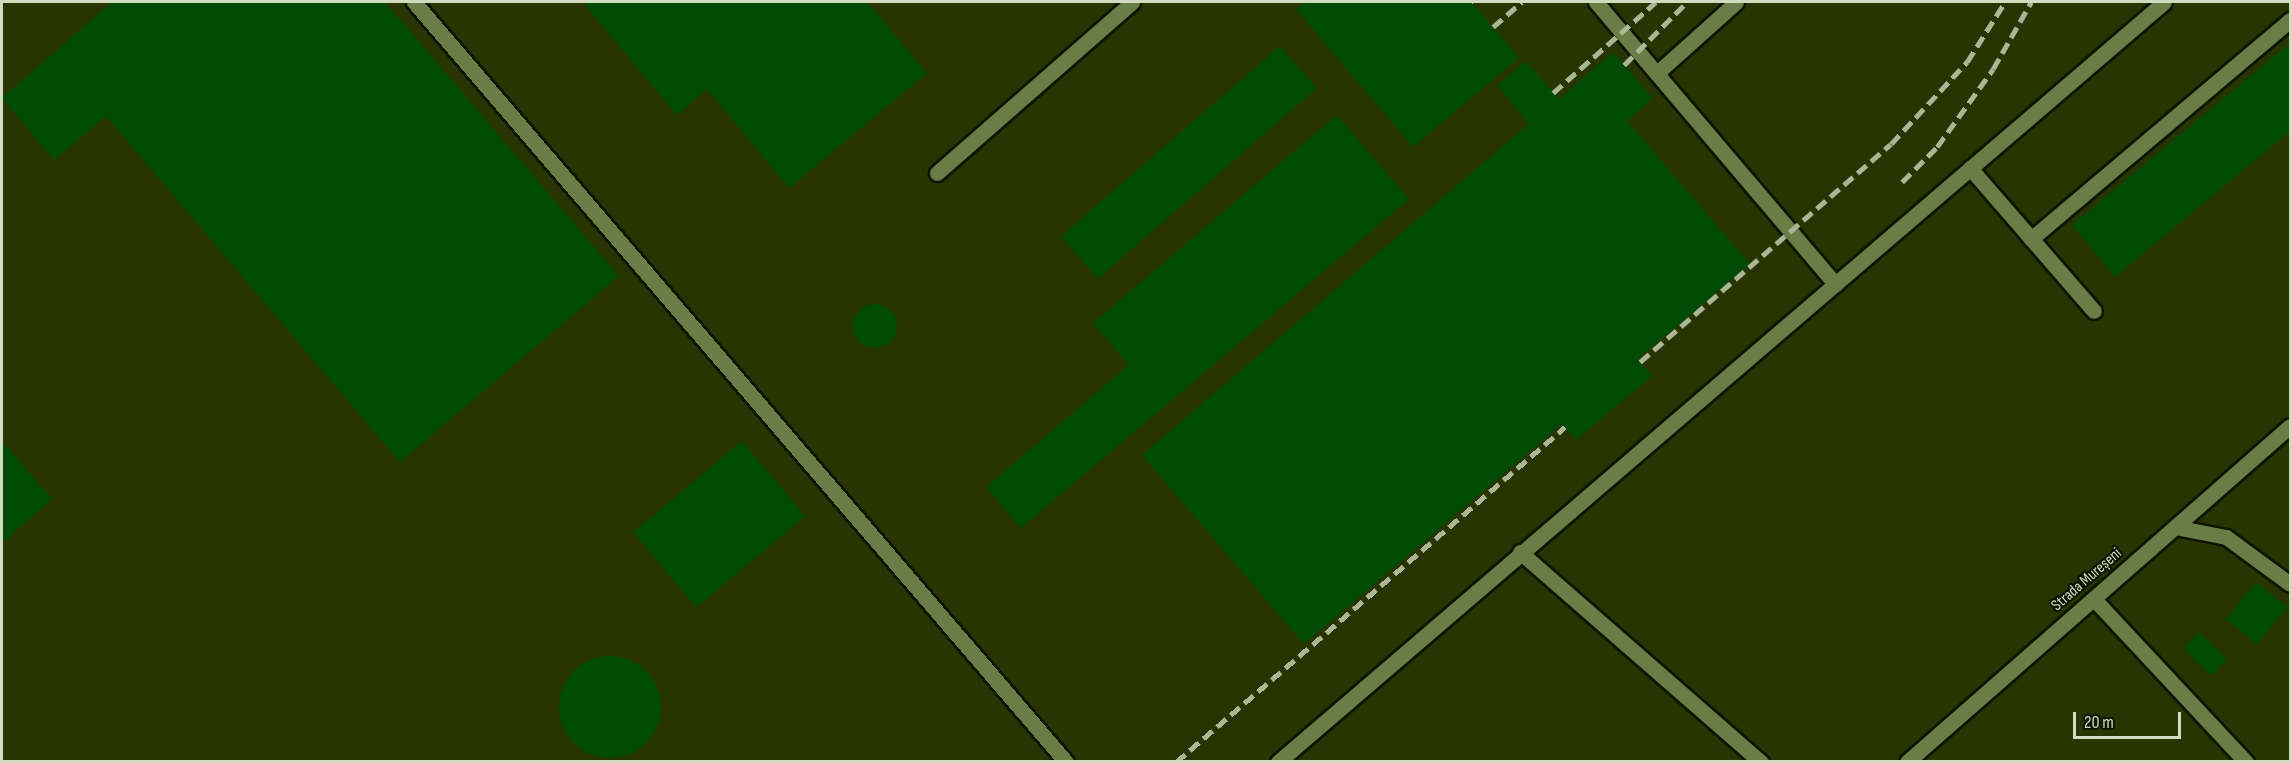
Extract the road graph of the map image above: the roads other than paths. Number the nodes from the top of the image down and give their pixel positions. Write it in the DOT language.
graph roads {
  1 [pos="414,2"];
  2 [pos="1132,2"];
  3 [pos="1596,2"];
  4 [pos="1736,2"];
  5 [pos="2164,2"];
  6 [pos="2290,20"];
  7 [pos="1657,73"];
  8 [pos="1970,168"];
  9 [pos="937,173"];
  10 [pos="2031,239"];
  11 [pos="1835,284"];
  12 [pos="2094,311"];
  13 [pos="2290,426"];
  14 [pos="2175,527"];
  15 [pos="1520,552"];
  16 [pos="2290,584"];
  17 [pos="2094,599"];
  18 [pos="1066,762"];
  19 [pos="1278,762"];
  20 [pos="1761,762"];
  21 [pos="1907,762"];
  22 [pos="2246,762"];
  1 -- 18 [label="street"];
  2 -- 9 [label="street"];
  3 -- 7 [label="street"];
  4 -- 7 [label="street"];
  5 -- 8 [label="street"];
  6 -- 10 [label="street"];
  7 -- 11 [label="street"];
  8 -- 10 [label="street"];
  8 -- 11 [label="street"];
  10 -- 12 [label="street"];
  11 -- 15 [label="street"];
  13 -- 14 [label="street, Strada Mureșeni"];
  14 -- 16 [label="street"];
  14 -- 17 [label="street, Strada Mureșeni"];
  15 -- 19 [label="street"];
  15 -- 20 [label="street"];
  17 -- 21 [label="street, Strada Mureșeni"];
  17 -- 22 [label="street"];
}
